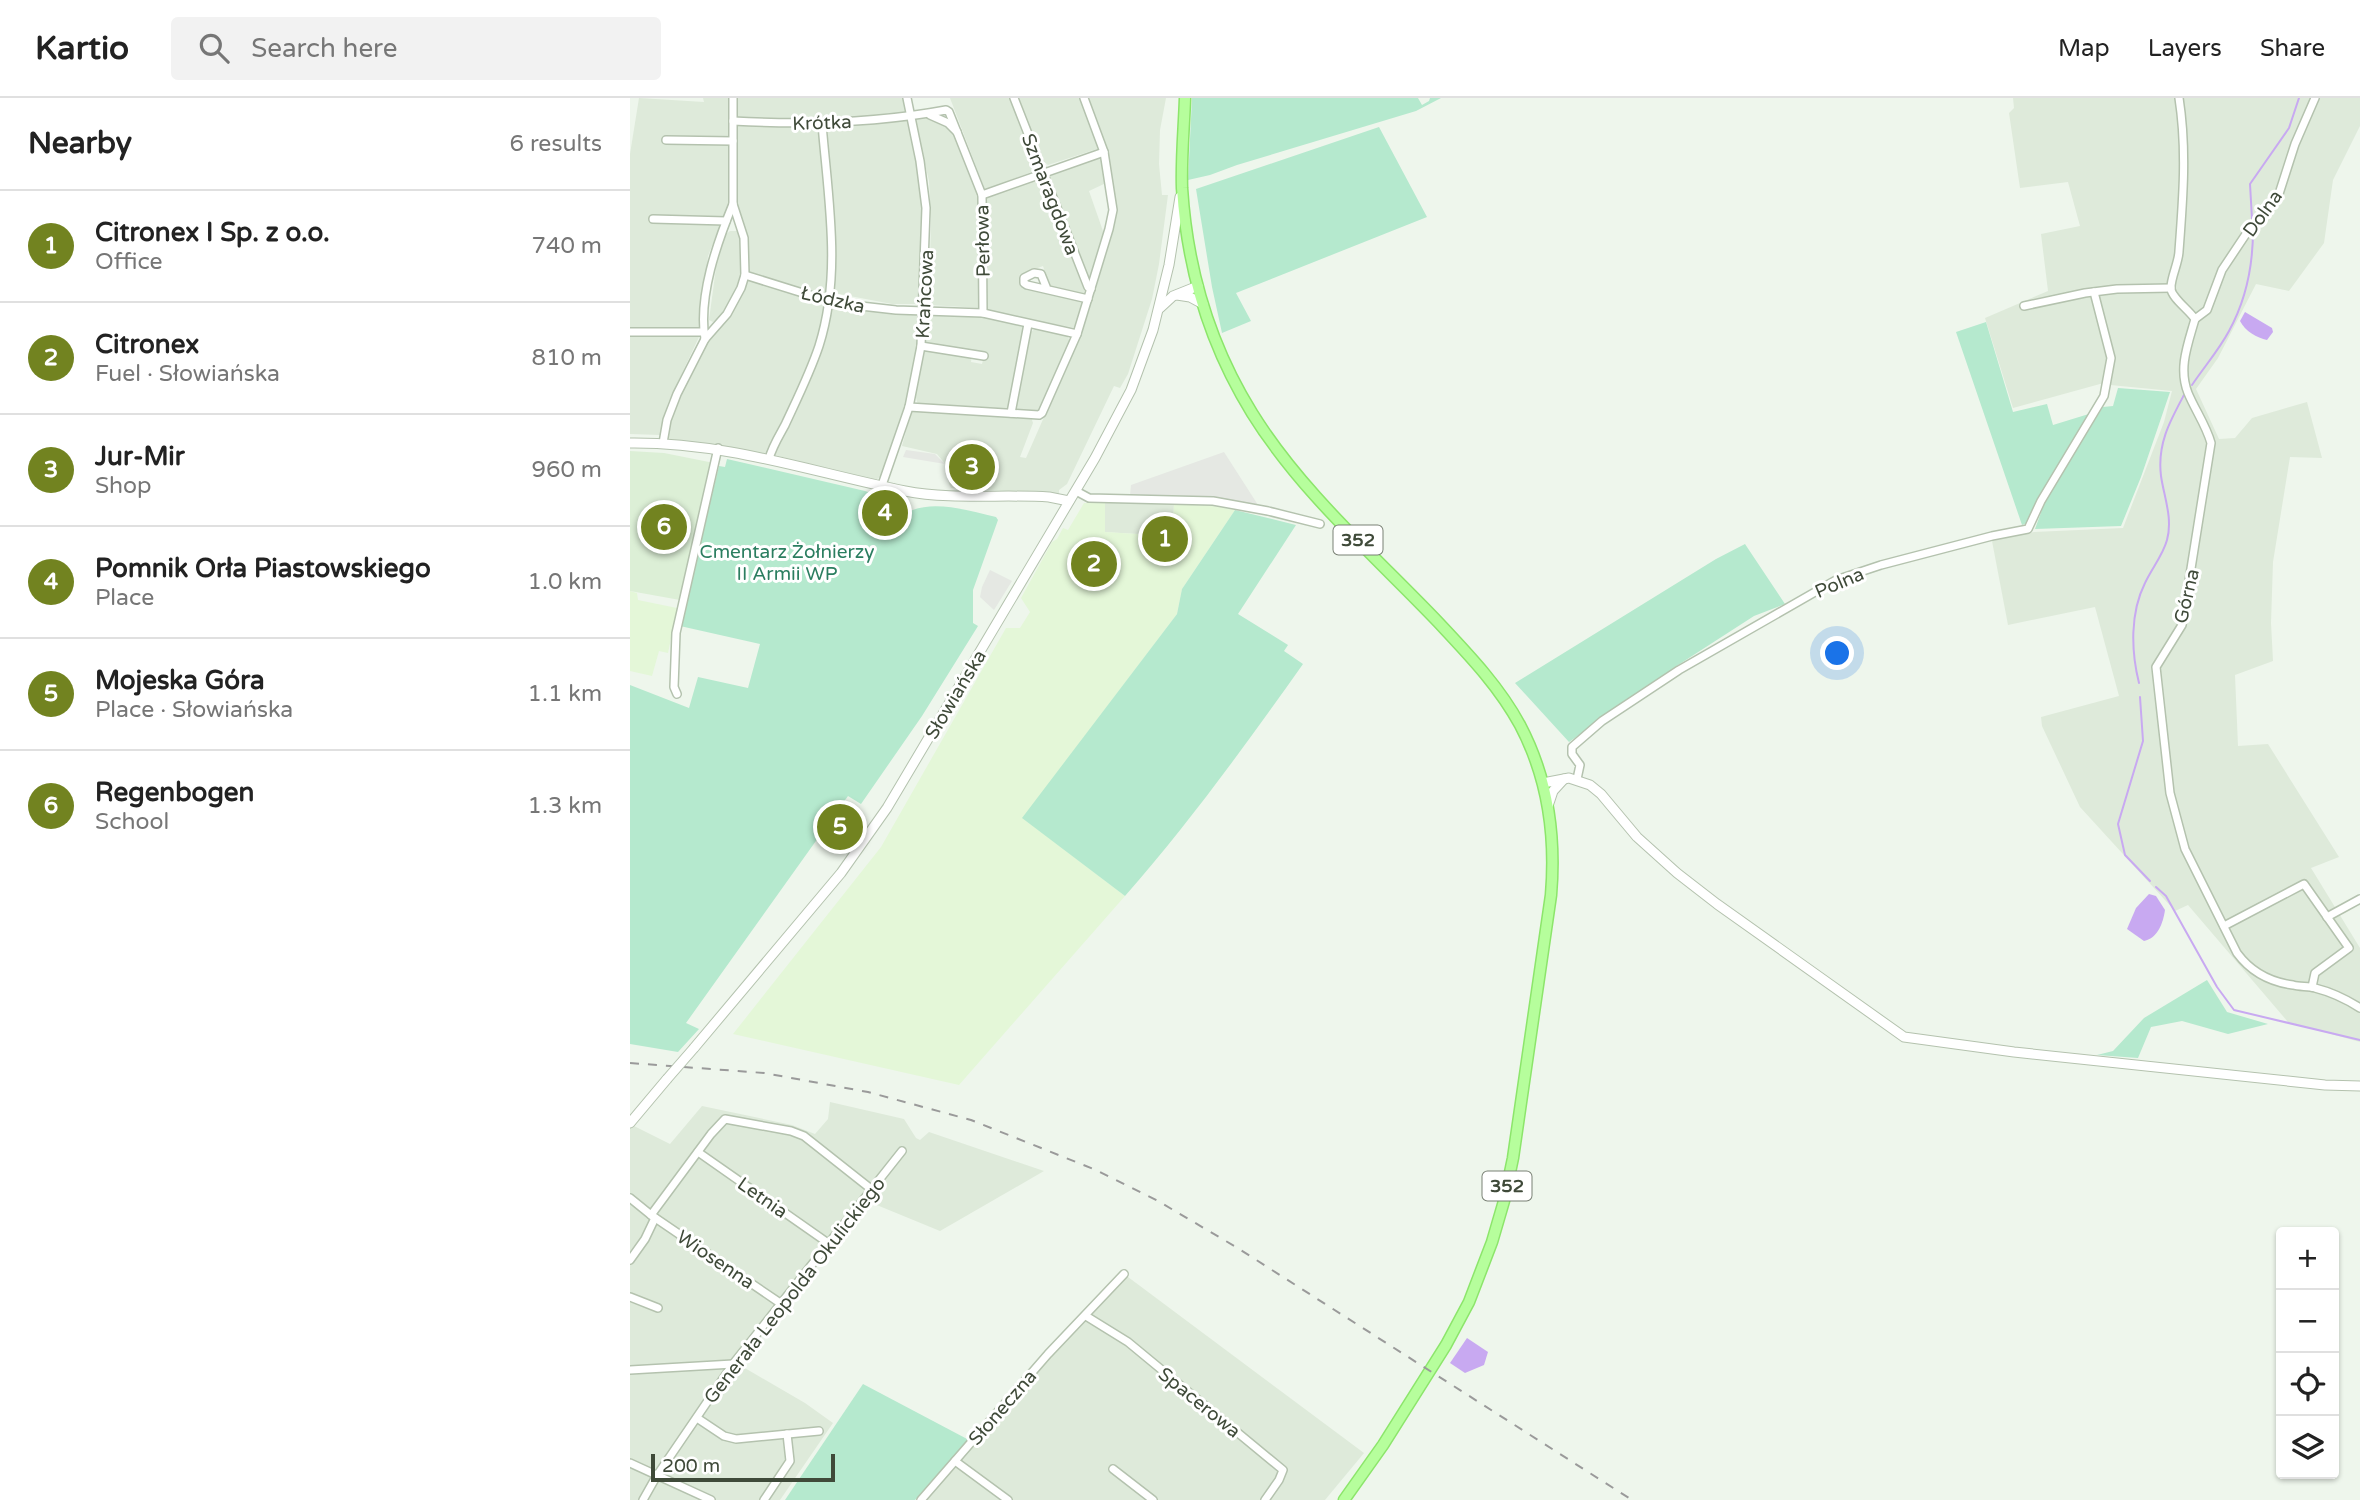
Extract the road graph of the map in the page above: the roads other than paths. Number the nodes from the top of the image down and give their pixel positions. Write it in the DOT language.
graph roads {
  1 [pos="733,98"];
  2 [pos="907,98"];
  3 [pos="1014,98"];
  4 [pos="1084,98"];
  5 [pos="1185,98"];
  6 [pos="2179,98"];
  7 [pos="2315,98"];
  8 [pos="911,115"];
  9 [pos="733,121"];
  10 [pos="822,124"];
  11 [pos="666,140"];
  12 [pos="733,141"];
  13 [pos="1104,152"];
  14 [pos="1042,172"];
  15 [pos="1182,185"];
  16 [pos="982,195"];
  17 [pos="733,204"];
  18 [pos="653,219"];
  19 [pos="725,225"];
  20 [pos="741,228"];
  21 [pos="746,275"];
  22 [pos="1198,286"];
  23 [pos="1047,289"];
  24 [pos="1091,289"];
  25 [pos="2171,289"];
  26 [pos="2094,292"];
  27 [pos="1175,295"];
  28 [pos="1088,299"];
  29 [pos="829,300"];
  30 [pos="1203,304"];
  31 [pos="2024,306"];
  32 [pos="1159,309"];
  33 [pos="923,311"];
  34 [pos="983,313"];
  35 [pos="2195,318"];
  36 [pos="1028,324"];
  37 [pos="630,332"];
  38 [pos="1077,334"];
  39 [pos="704,335"];
  40 [pos="921,346"];
  41 [pos="984,356"];
  42 [pos="909,407"];
  43 [pos="1011,413"];
  44 [pos="630,443"];
  45 [pos="663,443"];
  46 [pos="718,448"];
  47 [pos="769,459"];
  48 [pos="882,485"];
  49 [pos="1076,491"];
  50 [pos="1069,501"];
  51 [pos="1320,524"];
  52 [pos="677,694"];
  53 [pos="1565,778"];
  54 [pos="1577,779"];
  55 [pos="1543,783"];
  56 [pos="1548,807"];
  57 [pos="2360,899"];
  58 [pos="2327,917"];
  59 [pos="2224,926"];
  60 [pos="2312,987"];
  61 [pos="2360,1008"];
  62 [pos="2360,1086"];
  63 [pos="630,1123"];
  64 [pos="902,1151"];
  65 [pos="698,1152"];
  66 [pos="871,1189"];
  67 [pos="630,1198"];
  68 [pos="653,1217"];
  69 [pos="828,1243"];
  70 [pos="630,1260"];
  71 [pos="1124,1274"];
  72 [pos="630,1297"];
  73 [pos="780,1303"];
  74 [pos="658,1308"];
  75 [pos="1086,1316"];
  76 [pos="733,1363"];
  77 [pos="630,1370"];
  78 [pos="697,1418"];
  79 [pos="819,1431"];
  80 [pos="787,1434"];
  81 [pos="955,1461"];
  82 [pos="630,1463"];
  83 [pos="1113,1469"];
  84 [pos="656,1477"];
  85 [pos="643,1500"];
  86 [pos="711,1500"];
  87 [pos="764,1500"];
  88 [pos="921,1500"];
  89 [pos="1008,1500"];
  90 [pos="1153,1500"];
  91 [pos="1265,1500"];
  92 [pos="1344,1500"];
  1 -- 9 [label="street"];
  2 -- 8 [label="street, Krańcowa"];
  3 -- 14 [label="street, Szmaragdowa"];
  4 -- 13 [label="street"];
  5 -- 15 [label="main road, 352"];
  6 -- 25 [label="street"];
  7 -- 35 [label="street, Dolna"];
  8 -- 10 [label="street, Krótka"];
  8 -- 16 [label="street, Perłowa"];
  8 -- 33 [label="street, Krańcowa"];
  9 -- 10 [label="street, Krótka"];
  9 -- 12 [label="street"];
  10 -- 29 [label="street"];
  11 -- 12 [label="street"];
  12 -- 17 [label="street"];
  13 -- 14 [label="street"];
  13 -- 24 [label="street"];
  14 -- 16 [label="street"];
  14 -- 24 [label="street, Szmaragdowa"];
  15 -- 22 [label="main road, 352"];
  15 -- 32 [label="street, Słowiańska"];
  16 -- 34 [label="street, Perłowa"];
  17 -- 19 [label="street"];
  17 -- 20 [label="street"];
  18 -- 19 [label="street"];
  19 -- 20 [label="street"];
  19 -- 39 [label="street"];
  20 -- 21 [label="street"];
  21 -- 29 [label="street, Łódzka"];
  21 -- 39 [label="street"];
  22 -- 27 [label="street"];
  22 -- 30 [label="main road, 352"];
  23 -- 28 [label="street"];
  24 -- 28 [label="street"];
  25 -- 26 [label="street"];
  25 -- 35 [label="street"];
  26 -- 31 [label="street"];
  26 -- 54 [label="street, Polna"];
  27 -- 30 [label="street"];
  27 -- 32 [label="street"];
  28 -- 38 [label="street"];
  29 -- 33 [label="street, Łódzka"];
  29 -- 47 [label="street"];
  30 -- 55 [label="main road, 352"];
  32 -- 49 [label="street, Słowiańska"];
  33 -- 34 [label="street, Łódzka"];
  33 -- 40 [label="street, Krańcowa"];
  34 -- 36 [label="street, Łódzka"];
  35 -- 59 [label="street, Górna"];
  36 -- 38 [label="street, Łódzka"];
  36 -- 43 [label="street"];
  37 -- 39 [label="street"];
  38 -- 43 [label="street"];
  39 -- 45 [label="street"];
  40 -- 41 [label="street"];
  40 -- 42 [label="street, Krańcowa"];
  42 -- 43 [label="street"];
  42 -- 48 [label="street, Krańcowa"];
  44 -- 45 [label="street"];
  45 -- 46 [label="street"];
  46 -- 47 [label="street"];
  46 -- 52 [label="street"];
  47 -- 48 [label="street"];
  48 -- 50 [label="street"];
  49 -- 50 [label="street, Słowiańska"];
  49 -- 51 [label="street"];
  50 -- 63 [label="street, Słowiańska, bridge"];
  53 -- 54 [label="street"];
  53 -- 55 [label="street"];
  53 -- 56 [label="street"];
  54 -- 62 [label="street"];
  55 -- 56 [label="main road, 352"];
  56 -- 92 [label="main road, 352"];
  57 -- 58 [label="street"];
  58 -- 59 [label="street"];
  58 -- 60 [label="street"];
  59 -- 60 [label="street, Górna"];
  60 -- 61 [label="street, Górna"];
  64 -- 66 [label="street, Generała Leopolda Okulickiego"];
  65 -- 66 [label="street"];
  65 -- 68 [label="street"];
  65 -- 69 [label="street, Letnia"];
  66 -- 69 [label="street, Generała Leopolda Okulickiego"];
  67 -- 68 [label="street, Wiosenna"];
  68 -- 70 [label="street"];
  68 -- 73 [label="street, Wiosenna"];
  69 -- 73 [label="street, Generała Leopolda Okulickiego"];
  71 -- 75 [label="street, Słoneczna"];
  72 -- 74 [label="street"];
  73 -- 76 [label="street, Generała Leopolda Okulickiego"];
  75 -- 81 [label="street, Słoneczna"];
  75 -- 91 [label="street, Spacerowa"];
  76 -- 77 [label="street"];
  76 -- 78 [label="street, Generała Leopolda Okulickiego"];
  78 -- 80 [label="street"];
  78 -- 84 [label="street, Generała Leopolda Okulickiego"];
  79 -- 80 [label="street"];
  80 -- 87 [label="street"];
  81 -- 88 [label="street, Słoneczna"];
  81 -- 89 [label="street"];
  82 -- 84 [label="street"];
  83 -- 90 [label="street"];
  84 -- 85 [label="street, Generała Leopolda Okulickiego"];
  84 -- 86 [label="street"];
}
